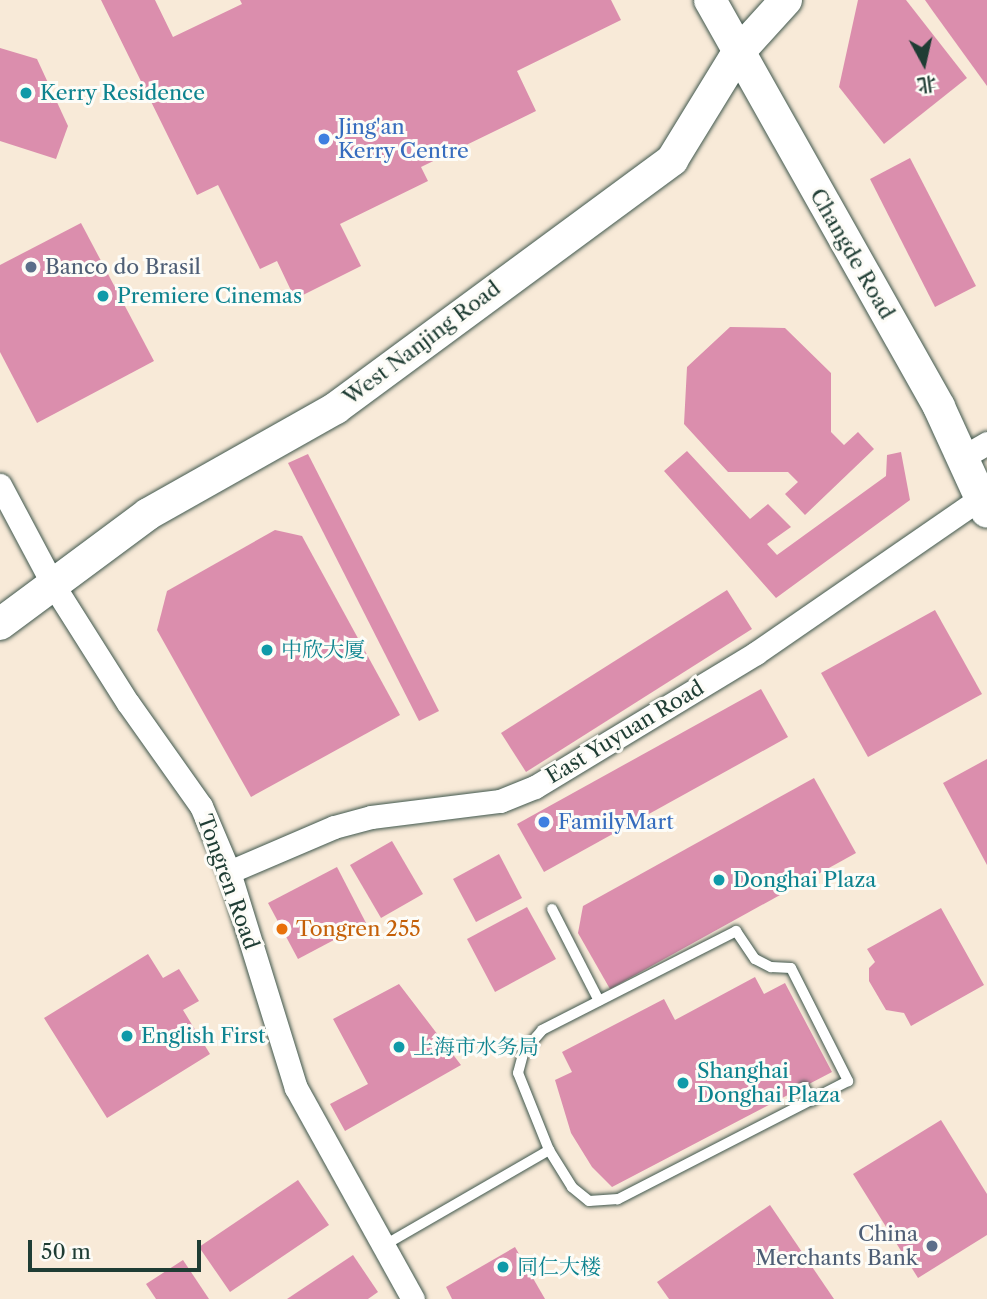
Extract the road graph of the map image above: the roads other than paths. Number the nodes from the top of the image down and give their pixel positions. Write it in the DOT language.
graph roads {
  1 [pos="710,0"];
  2 [pos="786,0"];
  3 [pos="737,54"];
  4 [pos="975,450"];
  5 [pos="0,485"];
  6 [pos="984,505"];
  7 [pos="52,583"];
  8 [pos="0,624"];
  9 [pos="229,872"];
  10 [pos="552,909"];
  11 [pos="599,1001"];
  12 [pos="804,1087"];
  13 [pos="812,1101"];
  14 [pos="549,1150"];
  15 [pos="383,1246"];
  16 [pos="413,1299"];
  1 -- 3 [label="main road, Changde Road"];
  2 -- 3 [label="main road, West Nanjing Road"];
  3 -- 4 [label="main road, Changde Road"];
  3 -- 7 [label="main road, West Nanjing Road"];
  4 -- 6 [label="main road, Changde Road"];
  5 -- 7 [label="street, Tongren Road"];
  6 -- 9 [label="street, East Yuyuan Road"];
  7 -- 8 [label="main road, West Nanjing Road"];
  7 -- 9 [label="street, Tongren Road"];
  9 -- 15 [label="street, Tongren Road"];
  10 -- 11 [label="lane"];
  11 -- 13 [label="lane"];
  11 -- 14 [label="lane"];
  12 -- 13 [label="lane"];
  13 -- 14 [label="lane"];
  14 -- 15 [label="lane"];
  15 -- 16 [label="street, Tongren Road"];
}
